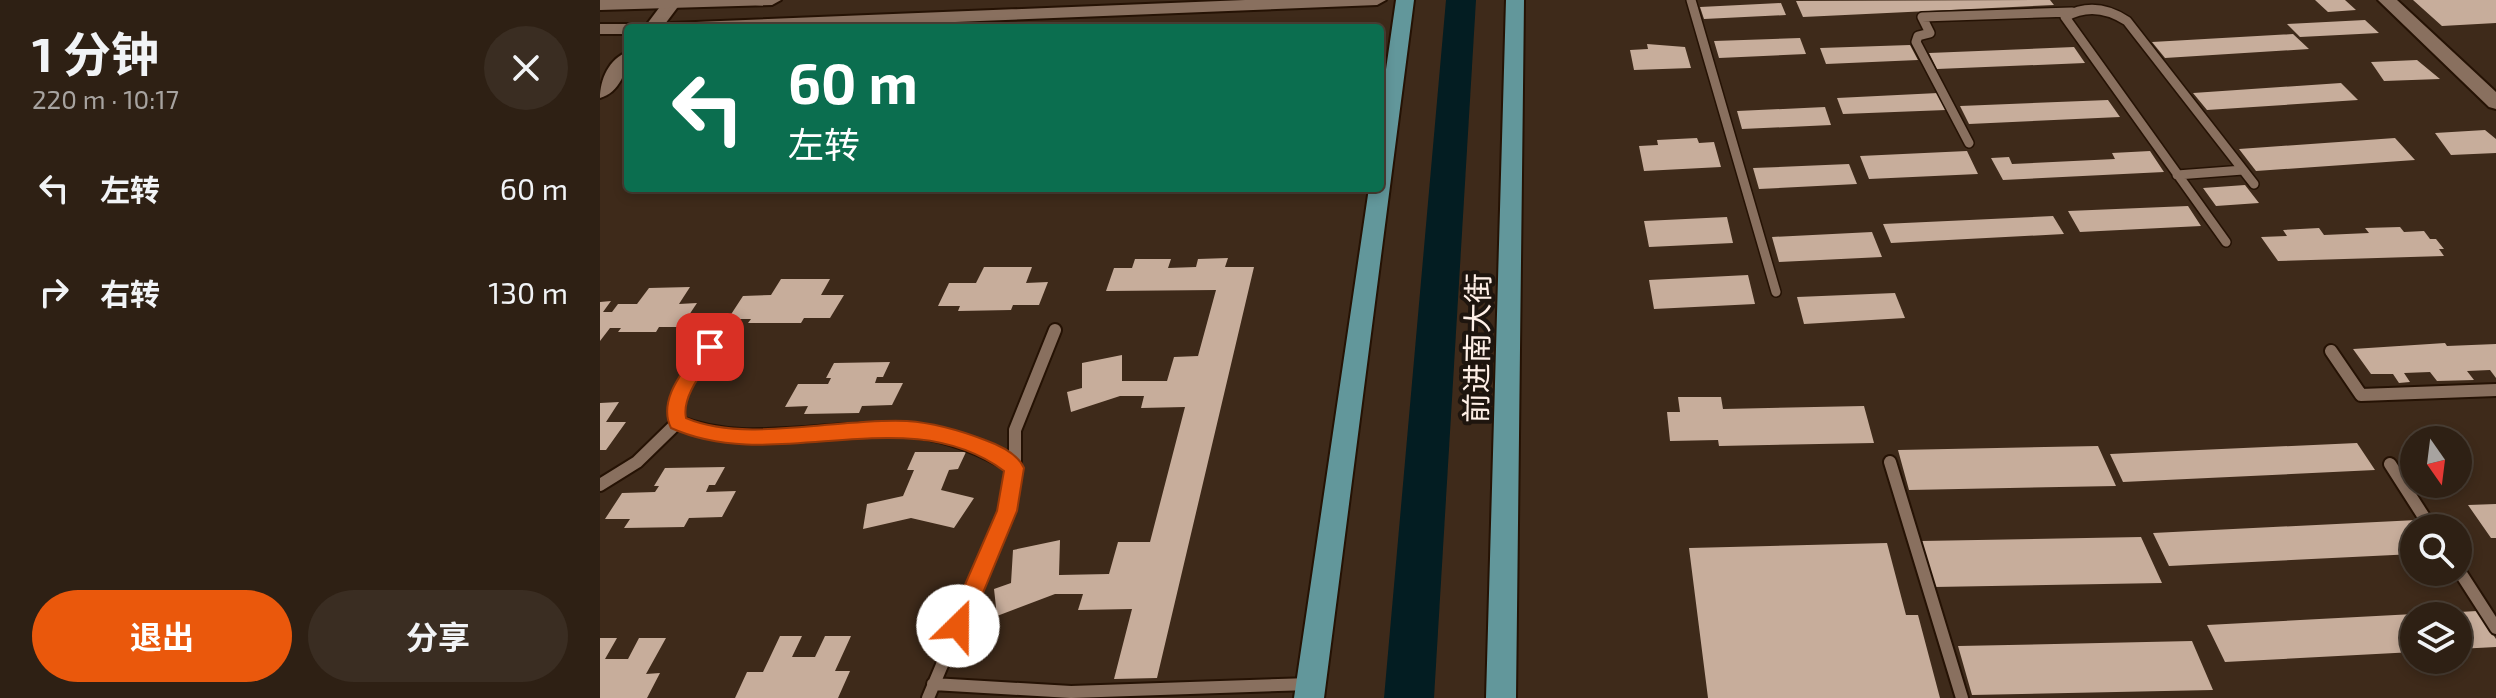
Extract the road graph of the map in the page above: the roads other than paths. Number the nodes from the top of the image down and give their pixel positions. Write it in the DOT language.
graph roads {
  1 [pos="772,0"];
  2 [pos="1377,0"];
  3 [pos="1405,0"];
  4 [pos="1515,0"];
  5 [pos="1691,0"];
  6 [pos="2079,0"];
  7 [pos="2387,0"];
  8 [pos="672,2"];
  9 [pos="600,5"];
  10 [pos="2086,10"];
  11 [pos="2072,12"];
  12 [pos="656,24"];
  13 [pos="772,24"];
  14 [pos="600,29"];
  15 [pos="624,29"];
  16 [pos="624,63"];
  17 [pos="600,92"];
  18 [pos="2496,103"];
  19 [pos="1969,143"];
  20 [pos="1384,152"];
  21 [pos="2243,170"];
  22 [pos="2177,175"];
  23 [pos="2254,184"];
  24 [pos="1378,192"];
  25 [pos="2226,242"];
  26 [pos="1776,292"];
  27 [pos="1055,330"];
  28 [pos="710,347"];
  29 [pos="2331,351"];
  30 [pos="2496,390"];
  31 [pos="678,422"];
  32 [pos="1890,462"];
  33 [pos="2390,464"];
  34 [pos="1014,468"];
  35 [pos="600,485"];
  36 [pos="2422,514"];
  37 [pos="2469,586"];
  38 [pos="2496,628"];
  39 [pos="931,691"];
  40 [pos="1310,691"];
  41 [pos="1501,698"];
  42 [pos="1962,698"];
  1 -- 8 [label="main road"];
  2 -- 13 [label="main road"];
  3 -- 20 [label="main road"];
  4 -- 41 [label="main road, 前进南大街"];
  5 -- 26 [label="lane"];
  6 -- 10 [label="lane"];
  7 -- 18 [label="main road"];
  8 -- 9 [label="main road"];
  8 -- 12 [label="main road"];
  10 -- 11 [label="lane"];
  10 -- 21 [label="lane"];
  11 -- 19 [label="lane"];
  11 -- 22 [label="lane"];
  14 -- 15 [label="main road"];
  16 -- 17 [label="main road"];
  21 -- 22 [label="lane"];
  21 -- 23 [label="lane"];
  22 -- 25 [label="lane"];
  24 -- 40 [label="main road"];
  27 -- 34 [label="lane"];
  28 -- 31 [label="lane"];
  29 -- 30 [label="lane"];
  31 -- 34 [label="lane"];
  31 -- 35 [label="lane"];
  32 -- 42 [label="lane"];
  33 -- 36 [label="lane"];
  34 -- 39 [label="lane"];
  37 -- 38 [label="lane"];
  39 -- 40 [label="lane"];
}
